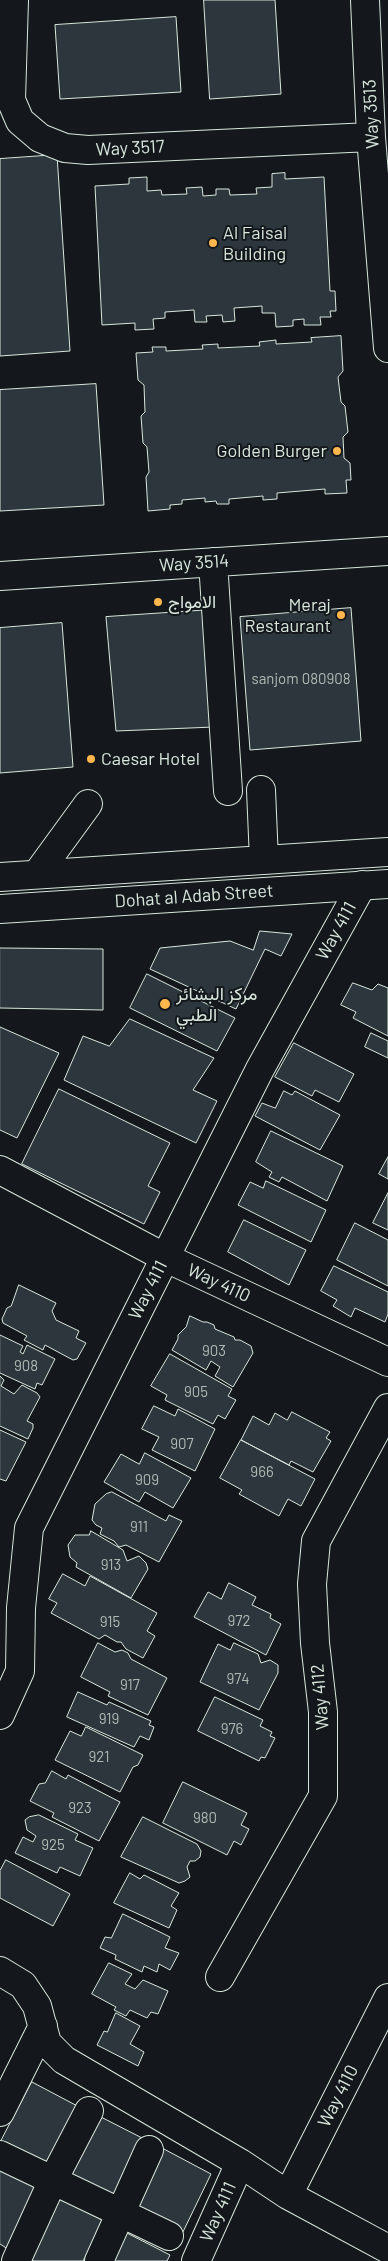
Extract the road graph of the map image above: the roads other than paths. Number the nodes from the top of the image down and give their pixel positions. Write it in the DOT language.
graph roads {
  1 [pos="14,0"];
  2 [pos="365,0"];
  3 [pos="371,137"];
  4 [pos="388,339"];
  5 [pos="388,348"];
  6 [pos="388,551"];
  7 [pos="213,562"];
  8 [pos="0,576"];
  9 [pos="261,790"];
  10 [pos="228,791"];
  11 [pos="88,804"];
  12 [pos="385,850"];
  13 [pos="264,860"];
  14 [pos="37,874"];
  15 [pos="0,877"];
  16 [pos="375,884"];
  17 [pos="0,909"];
  18 [pos="0,1170"];
  19 [pos="164,1256"];
  20 [pos="388,1362"];
  21 [pos="388,1408"];
  22 [pos="0,1715"];
  23 [pos="0,1971"];
  24 [pos="220,1977"];
  25 [pos="388,1998"];
  26 [pos="43,2026"];
  27 [pos="90,2111"];
  28 [pos="0,2112"];
  29 [pos="149,2150"];
  30 [pos="0,2155"];
  31 [pos="240,2163"];
  32 [pos="53,2180"];
  33 [pos="288,2195"];
  34 [pos="122,2213"];
  35 [pos="169,2236"];
  36 [pos="388,2249"];
  37 [pos="16,2261"];
  38 [pos="99,2261"];
  39 [pos="196,2261"];
  1 -- 3 [label="street, Way 3517"];
  2 -- 3 [label="street, Way 3513"];
  3 -- 4 [label="street, Way 3513"];
  4 -- 5 [label="street, Way 3513"];
  6 -- 7 [label="street, Way 3514"];
  7 -- 8 [label="street, Way 3514"];
  7 -- 10 [label="street"];
  9 -- 13 [label="street"];
  11 -- 14 [label="street"];
  12 -- 13 [label="street, Dohat al Adab Street"];
  13 -- 14 [label="street, Dohat al Adab Street"];
  14 -- 15 [label="street, Dohat al Adab Street"];
  16 -- 17 [label="street, Dohat al Adab Street"];
  16 -- 19 [label="street, Way 4111"];
  18 -- 19 [label="street, Way 4110"];
  19 -- 20 [label="street, Way 4110"];
  19 -- 22 [label="street, Way 4111"];
  21 -- 24 [label="street, Way 4112"];
  23 -- 26 [label="street"];
  25 -- 33 [label="street, Way 4110"];
  26 -- 28 [label="street"];
  26 -- 31 [label="street"];
  27 -- 32 [label="street"];
  29 -- 34 [label="street"];
  30 -- 32 [label="street"];
  31 -- 33 [label="street"];
  31 -- 39 [label="street, Way 4111"];
  32 -- 34 [label="street"];
  32 -- 37 [label="street"];
  33 -- 36 [label="street"];
  34 -- 35 [label="street"];
  34 -- 38 [label="street"];
}
